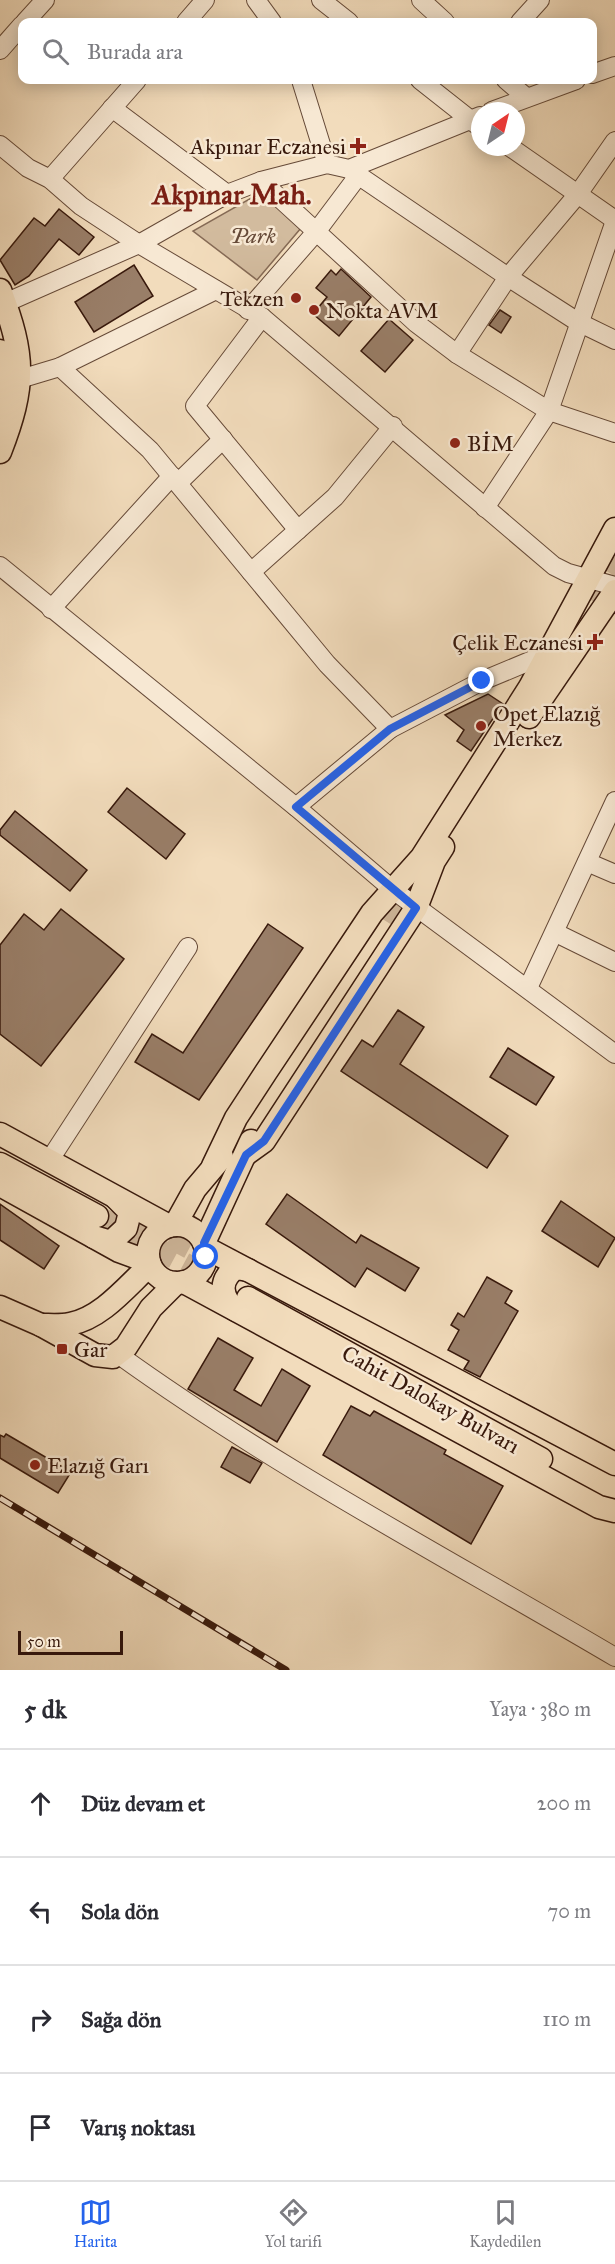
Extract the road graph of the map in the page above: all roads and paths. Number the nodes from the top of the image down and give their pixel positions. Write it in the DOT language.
graph roads {
  1 [pos="45,0"];
  2 [pos="205,0"];
  3 [pos="256,0"];
  4 [pos="321,0"];
  5 [pos="421,0"];
  6 [pos="540,0"];
  7 [pos="29,18"];
  8 [pos="189,18"];
  9 [pos="269,18"];
  10 [pos="344,18"];
  11 [pos="441,18"];
  12 [pos="524,18"];
  13 [pos="18,30"];
  14 [pos="0,50"];
  15 [pos="133,84"];
  16 [pos="302,84"];
  17 [pos="425,84"];
  18 [pos="511,84"];
  19 [pos="564,84"];
  20 [pos="526,97"];
  21 [pos="514,102"];
  22 [pos="112,108"];
  23 [pos="471,117"];
  24 [pos="471,123"];
  25 [pos="615,141"];
  26 [pos="0,145"];
  27 [pos="523,156"];
  28 [pos="327,164"];
  29 [pos="354,173"];
  30 [pos="50,179"];
  31 [pos="261,181"];
  32 [pos="227,194"];
  33 [pos="578,194"];
  34 [pos="615,220"];
  35 [pos="316,232"];
  36 [pos="139,244"];
  37 [pos="508,277"];
  38 [pos="216,290"];
  39 [pos="2,296"];
  40 [pos="255,313"];
  41 [pos="578,322"];
  42 [pos="615,340"];
  43 [pos="0,351"];
  44 [pos="457,354"];
  45 [pos="60,367"];
  46 [pos="20,379"];
  47 [pos="0,408"];
  48 [pos="549,411"];
  49 [pos="393,426"];
  50 [pos="615,433"];
  51 [pos="223,439"];
  52 [pos="0,452"];
  53 [pos="175,479"];
  54 [pos="485,508"];
  55 [pos="615,529"];
  56 [pos="298,530"];
  57 [pos="0,567"];
  58 [pos="251,572"];
  59 [pos="588,578"];
  60 [pos="615,586"];
  61 [pos="615,591"];
  62 [pos="51,609"];
  63 [pos="549,653"];
  64 [pos="390,729"];
  65 [pos="615,801"];
  66 [pos="296,807"];
  67 [pos="587,862"];
  68 [pos="615,874"];
  69 [pos="392,889"];
  70 [pos="416,908"];
  71 [pos="556,933"];
  72 [pos="188,947"];
  73 [pos="615,962"];
  74 [pos="528,988"];
  75 [pos="615,1053"];
  76 [pos="0,1134"];
  77 [pos="0,1148"];
  78 [pos="246,1155"];
  79 [pos="49,1161"];
  80 [pos="0,1164"];
  81 [pos="213,1166"];
  82 [pos="0,1185"];
  83 [pos="102,1213"];
  84 [pos="172,1226"];
  85 [pos="205,1245"];
  86 [pos="149,1263"];
  87 [pos="180,1283"];
  88 [pos="248,1291"];
  89 [pos="0,1307"];
  90 [pos="41,1325"];
  91 [pos="119,1355"];
  92 [pos="615,1464"];
  93 [pos="615,1475"];
  94 [pos="615,1498"];
  95 [pos="615,1511"];
  96 [pos="615,1658"];
  1 -- 7 [label="street"];
  2 -- 8 [label="street"];
  3 -- 9 [label="street"];
  4 -- 10 [label="street"];
  5 -- 11 [label="street"];
  6 -- 12 [label="street"];
  13 -- 14 [label="street"];
  15 -- 22 [label="street"];
  16 -- 28 [label="street"];
  17 -- 23 [label="street"];
  18 -- 20 [label="street"];
  19 -- 20 [label="street"];
  20 -- 21 [label="street"];
  22 -- 30 [label="street"];
  22 -- 32 [label="street"];
  24 -- 29 [label="street"];
  25 -- 33 [label="street"];
  26 -- 30 [label="street"];
  27 -- 33 [label="street"];
  28 -- 29 [label="street"];
  28 -- 31 [label="street"];
  29 -- 35 [label="street"];
  29 -- 37 [label="street"];
  30 -- 36 [label="street"];
  31 -- 32 [label="street"];
  31 -- 35 [label="street"];
  32 -- 36 [label="street"];
  33 -- 34 [label="street"];
  33 -- 37 [label="street"];
  34 -- 41 [label="street"];
  35 -- 40 [label="street"];
  35 -- 44 [label="street"];
  36 -- 38 [label="street"];
  36 -- 39 [label="street"];
  37 -- 41 [label="street"];
  37 -- 44 [label="street"];
  38 -- 40 [label="street"];
  38 -- 45 [label="street"];
  39 -- 46 [label="main road"];
  40 -- 49 [label="street"];
  40 -- 51 [label="street"];
  41 -- 42 [label="street"];
  41 -- 48 [label="street"];
  43 -- 47 [label="main road"];
  44 -- 48 [label="street"];
  45 -- 46 [label="street"];
  45 -- 53 [label="street"];
  46 -- 52 [label="main road"];
  48 -- 50 [label="street"];
  48 -- 54 [label="street"];
  49 -- 54 [label="street"];
  49 -- 56 [label="street"];
  51 -- 53 [label="street"];
  51 -- 56 [label="street"];
  53 -- 58 [label="street"];
  53 -- 62 [label="street"];
  54 -- 59 [label="street"];
  55 -- 59 [label="main road"];
  56 -- 58 [label="street"];
  57 -- 62 [label="street"];
  58 -- 64 [label="street"];
  59 -- 60 [label="street"];
  59 -- 63 [label="main road"];
  61 -- 70 [label="main road"];
  62 -- 66 [label="street"];
  63 -- 64 [label="street"];
  63 -- 69 [label="main road"];
  64 -- 66 [label="street"];
  65 -- 67 [label="street"];
  66 -- 69 [label="street"];
  67 -- 68 [label="street"];
  67 -- 71 [label="street"];
  69 -- 70 [label="street"];
  69 -- 81 [label="main road"];
  70 -- 74 [label="street"];
  70 -- 78 [label="main road"];
  71 -- 73 [label="street"];
  71 -- 74 [label="street"];
  72 -- 79 [label="street"];
  74 -- 75 [label="street"];
  76 -- 79 [label="main road"];
  77 -- 83 [label="main road"];
  78 -- 81 [label="main road"];
  78 -- 85 [label="main road"];
  79 -- 83 [label="main road"];
  80 -- 83 [label="main road"];
  81 -- 84 [label="main road"];
  82 -- 83 [label="main road"];
  83 -- 84 [label="main road"];
  83 -- 86 [label="main road"];
  84 -- 85 [label="main road"];
  84 -- 86 [label="main road"];
  85 -- 87 [label="main road"];
  85 -- 88 [label="main road"];
  86 -- 87 [label="main road"];
  86 -- 90 [label="main road"];
  87 -- 88 [label="main road"];
  87 -- 91 [label="main road"];
  88 -- 92 [label="main road"];
  88 -- 93 [label="main road, Cahit Dalokay Bulvarı"];
  88 -- 94 [label="main road, Cahit Dalokay Bulvarı"];
  88 -- 95 [label="main road"];
  89 -- 90 [label="main road"];
  90 -- 91 [label="main road"];
  91 -- 96 [label="street"];
}
